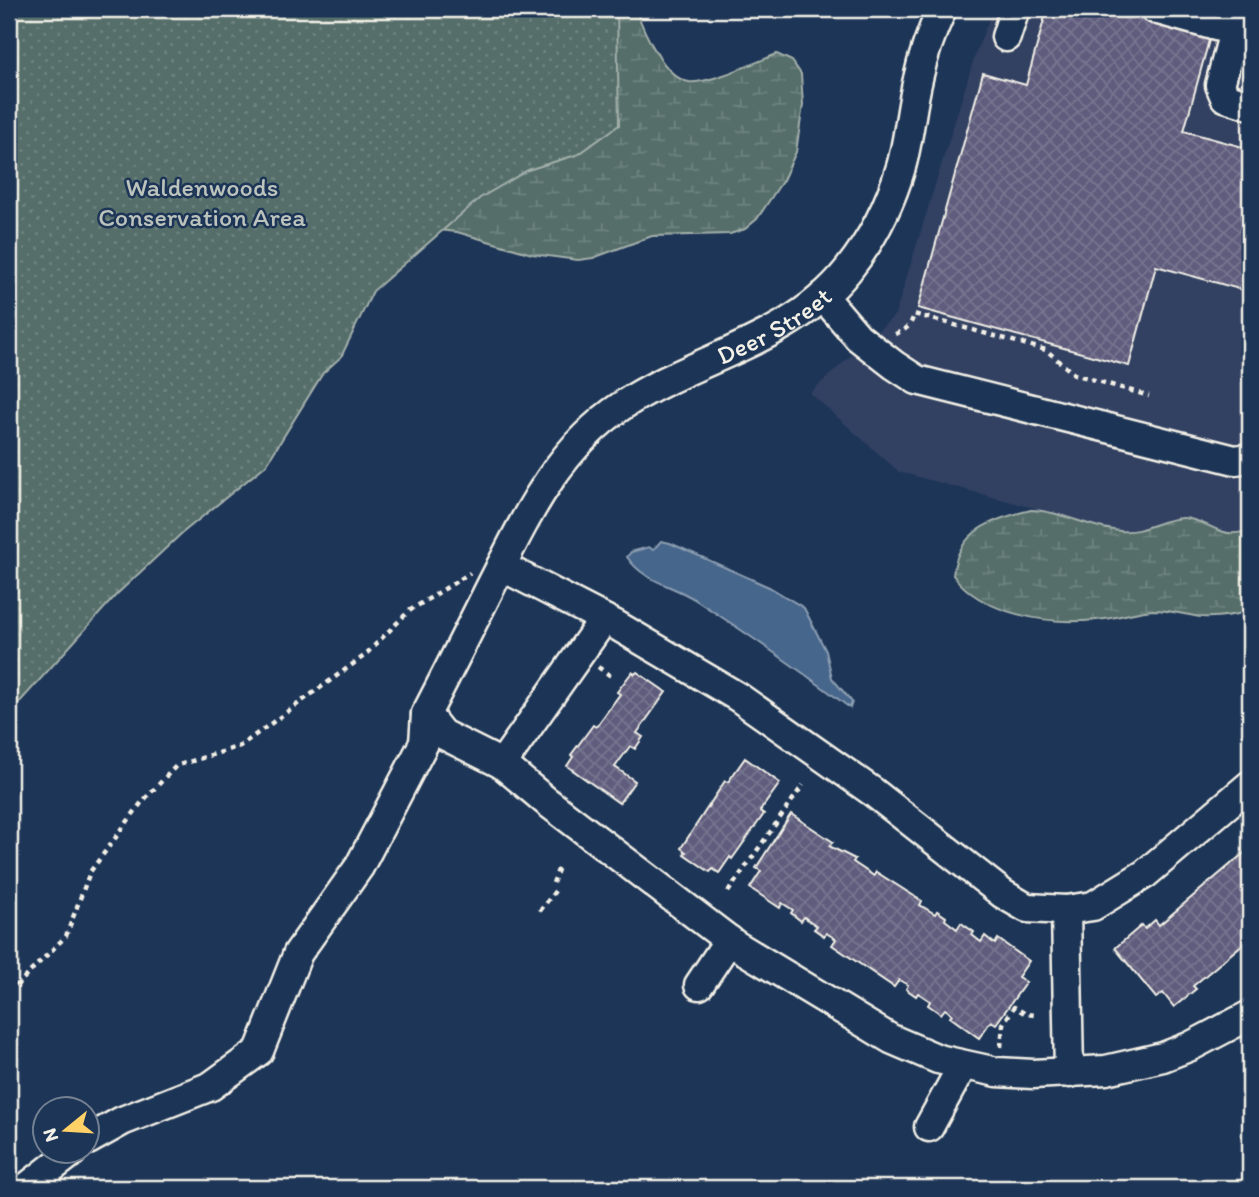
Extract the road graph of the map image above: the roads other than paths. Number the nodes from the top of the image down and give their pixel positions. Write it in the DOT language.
graph roads {
  1 [pos="942,9"];
  2 [pos="1015,9"];
  3 [pos="1155,9"];
  4 [pos="1242,25"];
  5 [pos="1006,37"];
  6 [pos="1250,104"];
  7 [pos="823,296"];
  8 [pos="1250,458"];
  9 [pos="501,566"];
  10 [pos="604,620"];
  11 [pos="426,714"];
  12 [pos="502,764"];
  13 [pos="1250,785"];
  14 [pos="1066,910"];
  15 [pos="729,940"];
  16 [pos="699,985"];
  17 [pos="1250,1015"];
  18 [pos="963,1065"];
  19 [pos="1069,1073"];
  20 [pos="929,1127"];
  21 [pos="102,1132"];
  22 [pos="54,1166"];
  23 [pos="26,1188"];
  1 -- 7 [label="street, Deer Street"];
  2 -- 5 [label="street"];
  3 -- 4 [label="street"];
  4 -- 6 [label="street"];
  7 -- 8 [label="street"];
  7 -- 9 [label="street, Deer Street"];
  9 -- 10 [label="street"];
  9 -- 11 [label="street, Deer Street"];
  10 -- 12 [label="street"];
  10 -- 14 [label="street"];
  11 -- 12 [label="street"];
  11 -- 21 [label="street, Deer Street"];
  12 -- 15 [label="street"];
  13 -- 14 [label="street"];
  14 -- 19 [label="street"];
  15 -- 16 [label="street"];
  15 -- 18 [label="street"];
  17 -- 19 [label="street"];
  18 -- 19 [label="street"];
  18 -- 20 [label="street"];
  22 -- 23 [label="street"];
}
